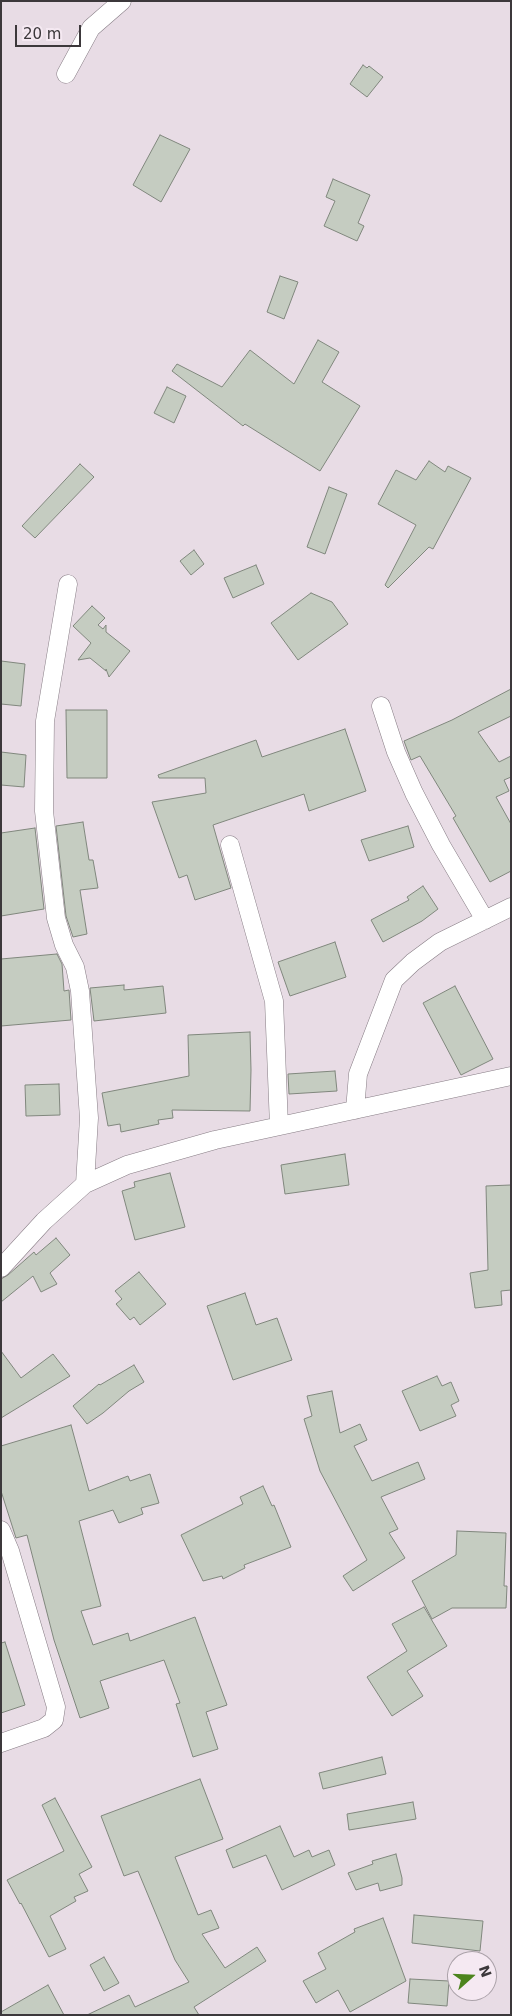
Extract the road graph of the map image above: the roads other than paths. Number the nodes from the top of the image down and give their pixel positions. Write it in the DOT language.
graph roads {
  1 [pos="122,1"];
  2 [pos="66,74"];
  3 [pos="68,584"];
  4 [pos="381,706"];
  5 [pos="230,845"];
  6 [pos="511,907"];
  7 [pos="485,920"];
  8 [pos="511,1076"];
  9 [pos="355,1110"];
  10 [pos="278,1126"];
  11 [pos="85,1184"];
  12 [pos="1,1268"];
  13 [pos="1,1530"];
  14 [pos="1,1742"];
  1 -- 2 [label="street"];
  3 -- 11 [label="street"];
  4 -- 7 [label="street"];
  5 -- 10 [label="street"];
  6 -- 7 [label="street"];
  7 -- 9 [label="street"];
  8 -- 9 [label="street"];
  9 -- 10 [label="street"];
  10 -- 11 [label="street"];
  11 -- 12 [label="street"];
  13 -- 14 [label="street"];
}
